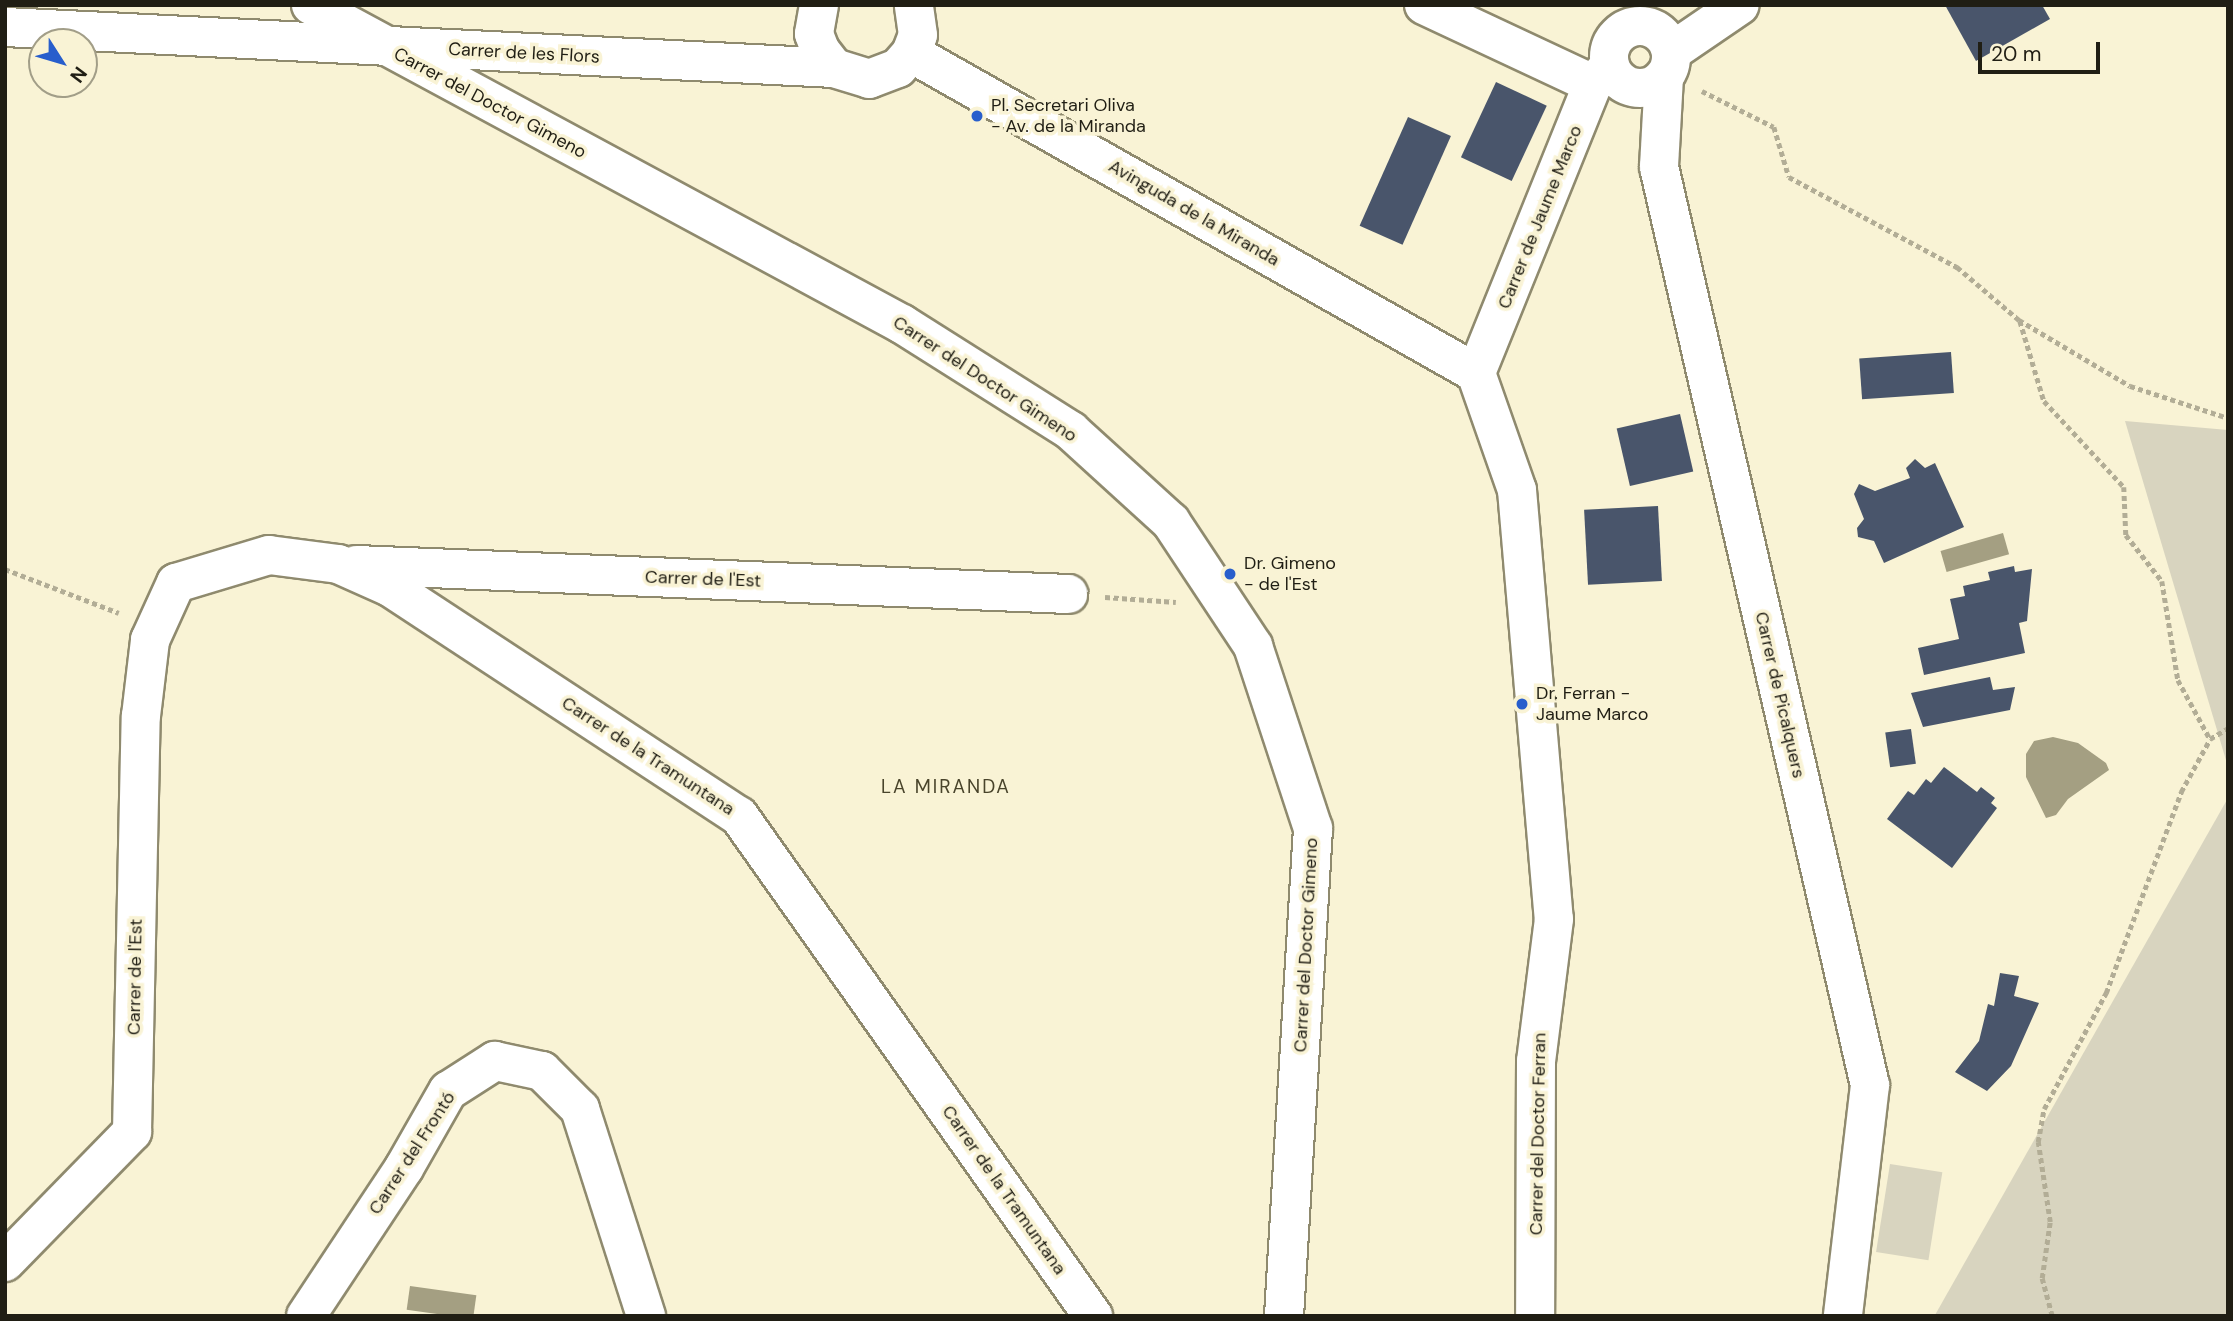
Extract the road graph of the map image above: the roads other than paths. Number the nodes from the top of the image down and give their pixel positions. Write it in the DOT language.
graph roads {
  1 [pos="311,5"];
  2 [pos="819,5"];
  3 [pos="914,5"];
  4 [pos="1424,5"];
  5 [pos="1740,5"];
  6 [pos="1639,16"];
  7 [pos="5,27"];
  8 [pos="384,46"];
  9 [pos="911,53"];
  10 [pos="834,68"];
  11 [pos="1667,68"];
  12 [pos="1602,74"];
  13 [pos="1476,373"];
  14 [pos="338,564"];
  15 [pos="1068,594"];
  16 [pos="153,634"];
  17 [pos="5,1262"];
  18 [pos="306,1316"];
  19 [pos="646,1316"];
  20 [pos="1093,1316"];
  21 [pos="1284,1316"];
  22 [pos="1535,1316"];
  23 [pos="1843,1316"];
  1 -- 8 [label="street, Carrer del Doctor Gimeno"];
  2 -- 10 [label="street"];
  3 -- 9 [label="street"];
  4 -- 12 [label="street"];
  5 -- 11 [label="street"];
  6 -- 11 [label="street"];
  6 -- 12 [label="street"];
  7 -- 8 [label="street, Carrer de les Flors"];
  8 -- 10 [label="street, Carrer de les Flors"];
  8 -- 21 [label="street, Carrer del Doctor Gimeno"];
  9 -- 10 [label="street, Carrer de les Flors"];
  9 -- 13 [label="street, Avinguda de la Miranda"];
  11 -- 12 [label="street"];
  11 -- 23 [label="street, Carrer de Picalquers"];
  12 -- 13 [label="street, Carrer de Jaume Marco"];
  13 -- 22 [label="street, Carrer del Doctor Ferran"];
  14 -- 15 [label="street, Carrer de l'Est"];
  14 -- 16 [label="street, Carrer de la Tramuntana"];
  14 -- 20 [label="street, Carrer de la Tramuntana"];
  16 -- 17 [label="street, Carrer de l'Est"];
  18 -- 19 [label="street, Carrer del Frontó"];
}
